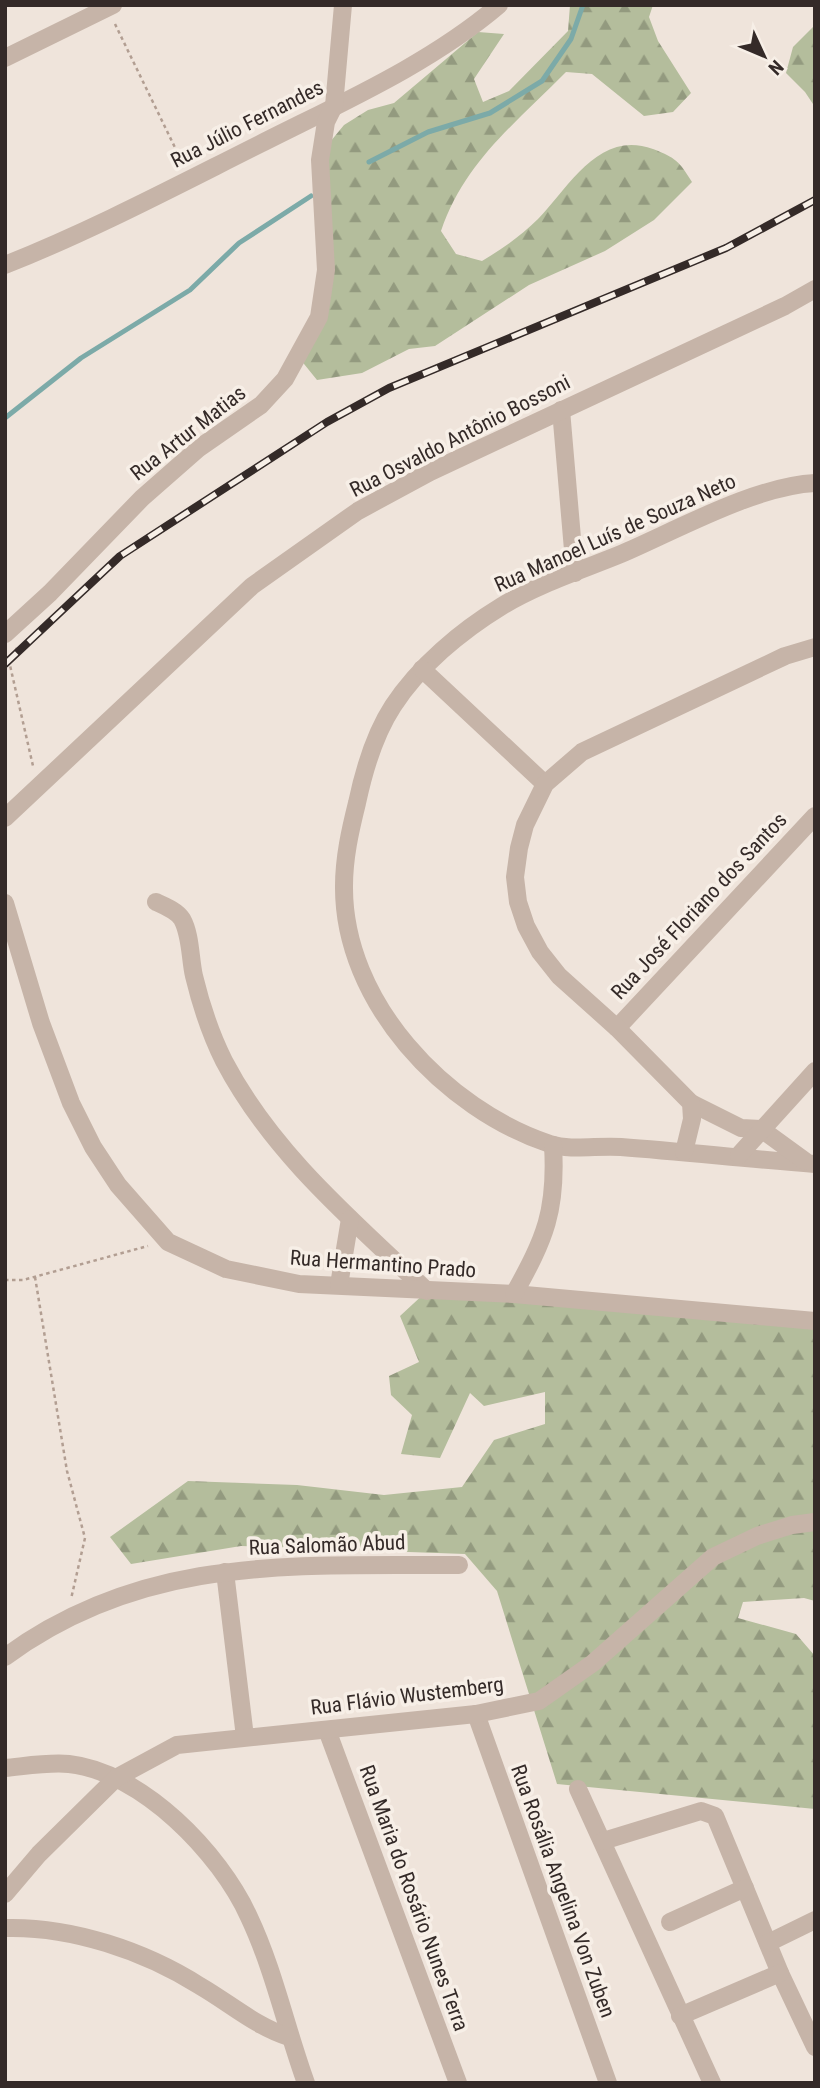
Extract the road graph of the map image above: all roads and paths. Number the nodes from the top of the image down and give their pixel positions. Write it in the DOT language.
graph roads {
  1 [pos="343,5"];
  2 [pos="499,5"];
  3 [pos="110,7"];
  4 [pos="5,58"];
  5 [pos="334,106"];
  6 [pos="190,178"];
  7 [pos="5,265"];
  8 [pos="815,289"];
  9 [pos="561,410"];
  10 [pos="815,483"];
  11 [pos="575,573"];
  12 [pos="14,636"];
  13 [pos="815,647"];
  14 [pos="422,669"];
  15 [pos="545,784"];
  16 [pos="38,787"];
  17 [pos="815,816"];
  18 [pos="5,818"];
  19 [pos="156,902"];
  20 [pos="5,903"];
  21 [pos="617,1028"];
  22 [pos="815,1071"];
  23 [pos="691,1103"];
  24 [pos="761,1129"];
  25 [pos="554,1145"];
  26 [pos="684,1152"];
  27 [pos="739,1155"];
  28 [pos="811,1163"];
  29 [pos="350,1219"];
  30 [pos="160,1248"];
  31 [pos="35,1277"];
  32 [pos="5,1280"];
  33 [pos="339,1285"];
  34 [pos="427,1291"];
  35 [pos="514,1294"];
  36 [pos="815,1321"];
  37 [pos="815,1522"];
  38 [pos="459,1565"];
  39 [pos="225,1572"];
  40 [pos="67,1618"];
  41 [pos="5,1657"];
  42 [pos="476,1714"];
  43 [pos="327,1730"];
  44 [pos="245,1737"];
  45 [pos="5,1768"];
  46 [pos="116,1778"];
  47 [pos="578,1789"];
  48 [pos="603,1841"];
  49 [pos="745,1888"];
  50 [pos="5,1894"];
  51 [pos="815,1920"];
  52 [pos="670,1922"];
  53 [pos="5,1928"];
  54 [pos="768,1943"];
  55 [pos="780,1973"];
  56 [pos="681,2016"];
  57 [pos="289,2037"];
  58 [pos="815,2048"];
  59 [pos="306,2083"];
  60 [pos="458,2083"];
  61 [pos="608,2083"];
  62 [pos="712,2083"];
  1 -- 5 [label="street, Rua Artur Matias"];
  2 -- 5 [label="street, Rua Júlio Fernandes"];
  3 -- 4 [label="street"];
  3 -- 6 [label="path"];
  5 -- 6 [label="street, Rua Júlio Fernandes"];
  5 -- 12 [label="street, Rua Artur Matias"];
  6 -- 7 [label="street, Rua Júlio Fernandes"];
  8 -- 9 [label="street, Rua Osvaldo Antônio Bossoni"];
  9 -- 11 [label="street"];
  9 -- 16 [label="street, Rua Osvaldo Antônio Bossoni"];
  10 -- 11 [label="street, Rua Manoel Luís de Souza Neto"];
  11 -- 14 [label="street, Rua Manoel Luís de Souza Neto"];
  12 -- 16 [label="path"];
  13 -- 15 [label="street"];
  14 -- 15 [label="street"];
  14 -- 25 [label="street, Rua Manoel Luís de Souza Neto"];
  15 -- 21 [label="street"];
  16 -- 18 [label="street, Rua Osvaldo Antônio Bossoni"];
  17 -- 21 [label="street, Rua José Floriano dos Santos"];
  19 -- 29 [label="street"];
  20 -- 33 [label="street, Rua Hermantino Prado"];
  21 -- 23 [label="street"];
  22 -- 24 [label="street"];
  23 -- 24 [label="street"];
  23 -- 26 [label="street"];
  24 -- 27 [label="street"];
  24 -- 28 [label="street"];
  25 -- 26 [label="street, Rua Manoel Luís de Souza Neto"];
  25 -- 35 [label="street"];
  26 -- 27 [label="street, Rua Manoel Luís de Souza Neto"];
  27 -- 28 [label="street, Rua Manoel Luís de Souza Neto"];
  29 -- 33 [label="street"];
  29 -- 34 [label="street"];
  30 -- 31 [label="path"];
  31 -- 32 [label="path"];
  31 -- 40 [label="path"];
  33 -- 34 [label="street, Rua Hermantino Prado"];
  34 -- 35 [label="street, Rua Hermantino Prado"];
  35 -- 36 [label="street, Rua Hermantino Prado"];
  37 -- 42 [label="street, Rua Flávio Wustemberg"];
  38 -- 39 [label="street, Rua Salomão Abud"];
  39 -- 40 [label="street, Rua Salomão Abud"];
  39 -- 44 [label="street"];
  40 -- 41 [label="street, Rua Salomão Abud"];
  42 -- 43 [label="street, Rua Flávio Wustemberg"];
  42 -- 61 [label="street, Rua Rosália Angelina Von Zuben"];
  43 -- 44 [label="street, Rua Flávio Wustemberg"];
  43 -- 60 [label="street, Rua Maria do Rosário Nunes Terra"];
  44 -- 46 [label="street, Rua Flávio Wustemberg"];
  45 -- 46 [label="street"];
  46 -- 50 [label="street, Rua Flávio Wustemberg"];
  46 -- 57 [label="street"];
  47 -- 48 [label="street"];
  48 -- 49 [label="street"];
  48 -- 56 [label="street"];
  49 -- 52 [label="street"];
  49 -- 54 [label="street"];
  51 -- 54 [label="street"];
  53 -- 57 [label="street"];
  54 -- 55 [label="street"];
  55 -- 56 [label="street"];
  55 -- 58 [label="street"];
  56 -- 62 [label="street"];
  57 -- 59 [label="street"];
}
